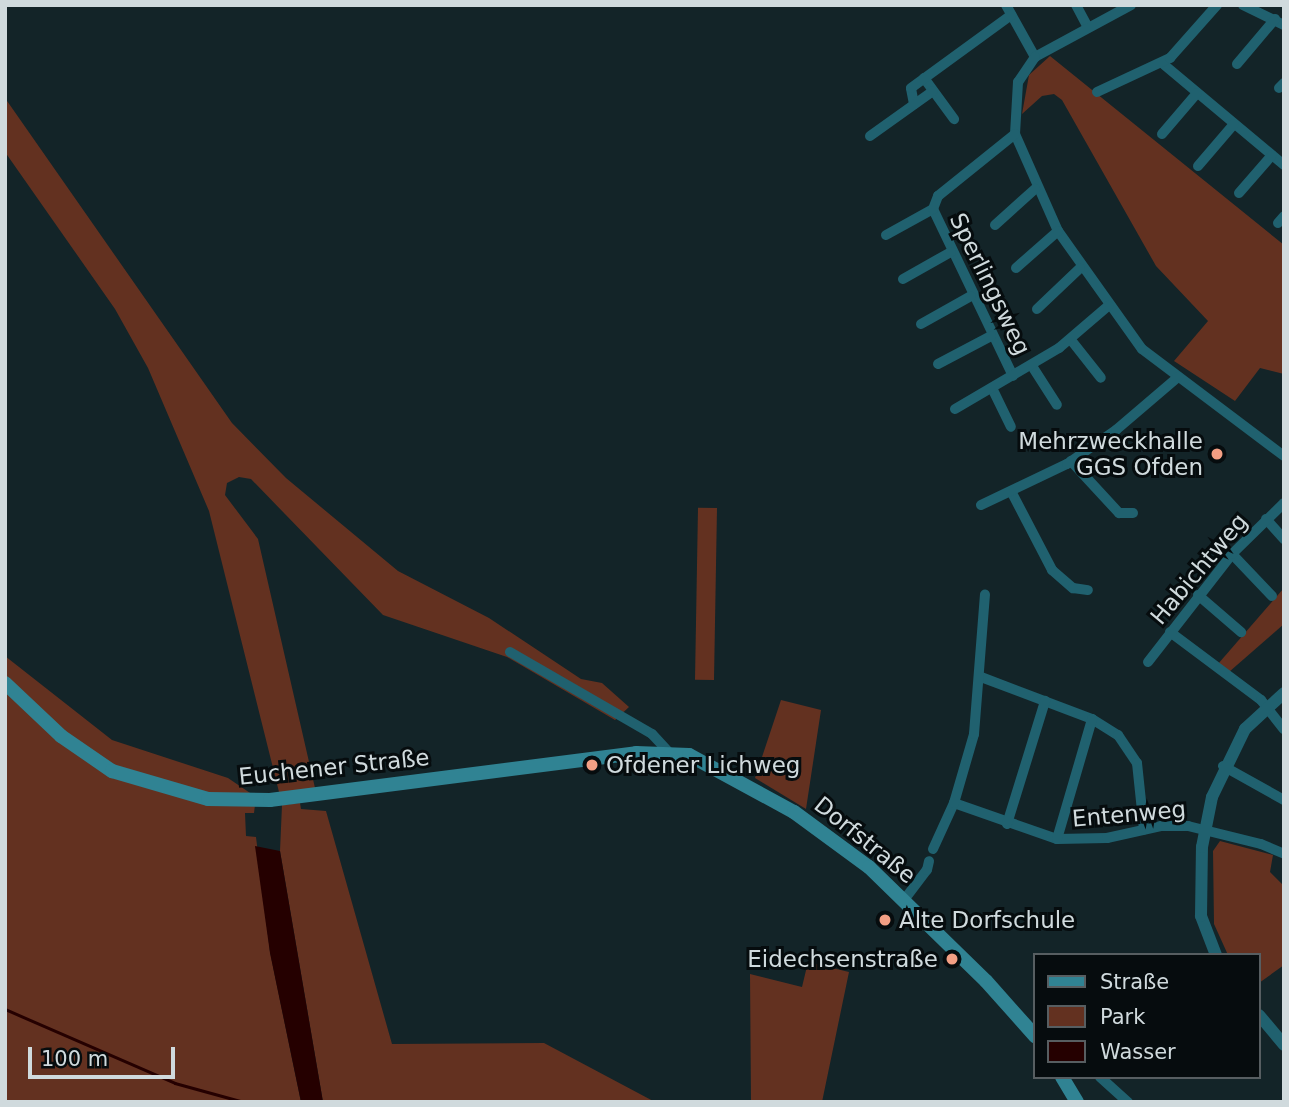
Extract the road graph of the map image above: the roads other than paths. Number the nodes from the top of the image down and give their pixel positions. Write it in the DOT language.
graph roads {
  1 [pos="1076,5"];
  2 [pos="1131,5"];
  3 [pos="1217,5"];
  4 [pos="1243,5"];
  5 [pos="1009,10"];
  6 [pos="1279,22"];
  7 [pos="1087,26"];
  8 [pos="1035,57"];
  9 [pos="1162,63"];
  10 [pos="1237,64"];
  11 [pos="924,78"];
  12 [pos="933,91"];
  13 [pos="1097,92"];
  14 [pos="1197,93"];
  15 [pos="914,104"];
  16 [pos="954,119"];
  17 [pos="1234,124"];
  18 [pos="1015,134"];
  19 [pos="1163,134"];
  20 [pos="870,136"];
  21 [pos="1272,155"];
  22 [pos="1284,165"];
  23 [pos="1198,166"];
  24 [pos="1035,189"];
  25 [pos="1239,193"];
  26 [pos="933,209"];
  27 [pos="995,225"];
  28 [pos="1058,230"];
  29 [pos="887,236"];
  30 [pos="951,252"];
  31 [pos="1016,268"];
  32 [pos="1080,268"];
  33 [pos="903,278"];
  34 [pos="971,296"];
  35 [pos="1108,306"];
  36 [pos="1037,309"];
  37 [pos="921,324"];
  38 [pos="991,336"];
  39 [pos="1071,340"];
  40 [pos="938,364"];
  41 [pos="1032,366"];
  42 [pos="1013,376"];
  43 [pos="1178,377"];
  44 [pos="1101,378"];
  45 [pos="992,388"];
  46 [pos="1057,405"];
  47 [pos="956,409"];
  48 [pos="1012,428"];
  49 [pos="1284,456"];
  50 [pos="1071,461"];
  51 [pos="1012,493"];
  52 [pos="1284,503"];
  53 [pos="981,505"];
  54 [pos="1133,513"];
  55 [pos="1266,519"];
  56 [pos="1284,539"];
  57 [pos="1232,554"];
  58 [pos="1088,590"];
  59 [pos="985,594"];
  60 [pos="1198,595"];
  61 [pos="1272,596"];
  62 [pos="1170,632"];
  63 [pos="1241,632"];
  64 [pos="510,652"];
  65 [pos="1148,662"];
  66 [pos="981,677"];
  67 [pos="5,683"];
  68 [pos="1284,693"];
  69 [pos="1045,701"];
  70 [pos="1265,708"];
  71 [pos="1092,719"];
  72 [pos="1284,729"];
  73 [pos="668,751"];
  74 [pos="618,755"];
  75 [pos="1223,766"];
  76 [pos="1284,800"];
  77 [pos="954,803"];
  78 [pos="1007,824"];
  79 [pos="1205,828"];
  80 [pos="1144,830"];
  81 [pos="1057,839"];
  82 [pos="933,849"];
  83 [pos="1284,854"];
  84 [pos="929,861"];
  85 [pos="904,900"];
  86 [pos="1215,953"];
  87 [pos="1261,1017"];
  88 [pos="1034,1035"];
  89 [pos="1284,1045"];
  90 [pos="1063,1079"];
  91 [pos="1102,1079"];
  92 [pos="1077,1102"];
  93 [pos="1128,1102"];
  1 -- 7 [label="street"];
  2 -- 7 [label="street"];
  3 -- 9 [label="street"];
  4 -- 6 [label="street"];
  5 -- 8 [label="street"];
  5 -- 11 [label="street"];
  6 -- 10 [label="street"];
  7 -- 8 [label="street"];
  8 -- 18 [label="street"];
  9 -- 13 [label="street"];
  9 -- 14 [label="street"];
  11 -- 12 [label="street"];
  11 -- 15 [label="street"];
  12 -- 15 [label="street"];
  12 -- 16 [label="street"];
  14 -- 17 [label="street"];
  14 -- 19 [label="street"];
  15 -- 20 [label="street"];
  17 -- 21 [label="street"];
  17 -- 23 [label="street"];
  18 -- 24 [label="street"];
  18 -- 26 [label="street"];
  21 -- 22 [label="street"];
  21 -- 25 [label="street"];
  24 -- 27 [label="street"];
  24 -- 28 [label="street"];
  26 -- 29 [label="street"];
  26 -- 30 [label="street, Sperlingsweg"];
  28 -- 31 [label="street"];
  28 -- 32 [label="street"];
  30 -- 33 [label="street"];
  30 -- 34 [label="street, Sperlingsweg"];
  32 -- 35 [label="street"];
  32 -- 36 [label="street"];
  34 -- 37 [label="street"];
  34 -- 38 [label="street, Sperlingsweg"];
  35 -- 39 [label="street"];
  35 -- 43 [label="street"];
  38 -- 40 [label="street"];
  38 -- 42 [label="street, Sperlingsweg"];
  39 -- 41 [label="street"];
  39 -- 44 [label="street"];
  41 -- 42 [label="street"];
  41 -- 46 [label="street"];
  42 -- 45 [label="street"];
  43 -- 49 [label="street"];
  43 -- 50 [label="street"];
  45 -- 47 [label="street"];
  45 -- 48 [label="street"];
  50 -- 51 [label="street"];
  50 -- 54 [label="street"];
  51 -- 53 [label="street"];
  51 -- 58 [label="street"];
  52 -- 55 [label="street, Habichtweg"];
  55 -- 56 [label="street"];
  55 -- 57 [label="street, Habichtweg"];
  57 -- 60 [label="street, Habichtweg"];
  57 -- 61 [label="street"];
  59 -- 66 [label="street"];
  60 -- 62 [label="street, Habichtweg"];
  60 -- 63 [label="street"];
  62 -- 65 [label="street, Habichtweg"];
  62 -- 70 [label="street"];
  64 -- 73 [label="street, Dorfstraße"];
  66 -- 69 [label="street"];
  66 -- 77 [label="street"];
  67 -- 74 [label="main road, Euchener Straße"];
  68 -- 70 [label="street"];
  69 -- 71 [label="street"];
  69 -- 78 [label="street"];
  70 -- 72 [label="street"];
  70 -- 75 [label="street"];
  71 -- 80 [label="street"];
  71 -- 81 [label="street, Entenweg"];
  73 -- 74 [label="main road, Dorfstraße"];
  73 -- 85 [label="main road, Dorfstraße"];
  75 -- 76 [label="street"];
  75 -- 79 [label="street"];
  77 -- 78 [label="street, Entenweg"];
  77 -- 82 [label="street"];
  78 -- 81 [label="street, Entenweg"];
  79 -- 80 [label="street, Entenweg"];
  79 -- 83 [label="street, Entenweg"];
  79 -- 86 [label="street"];
  80 -- 81 [label="street, Entenweg"];
  84 -- 85 [label="street"];
  85 -- 88 [label="main road, Dorfstraße"];
  87 -- 89 [label="street"];
  90 -- 92 [label="main road"];
  91 -- 93 [label="street"];
}
